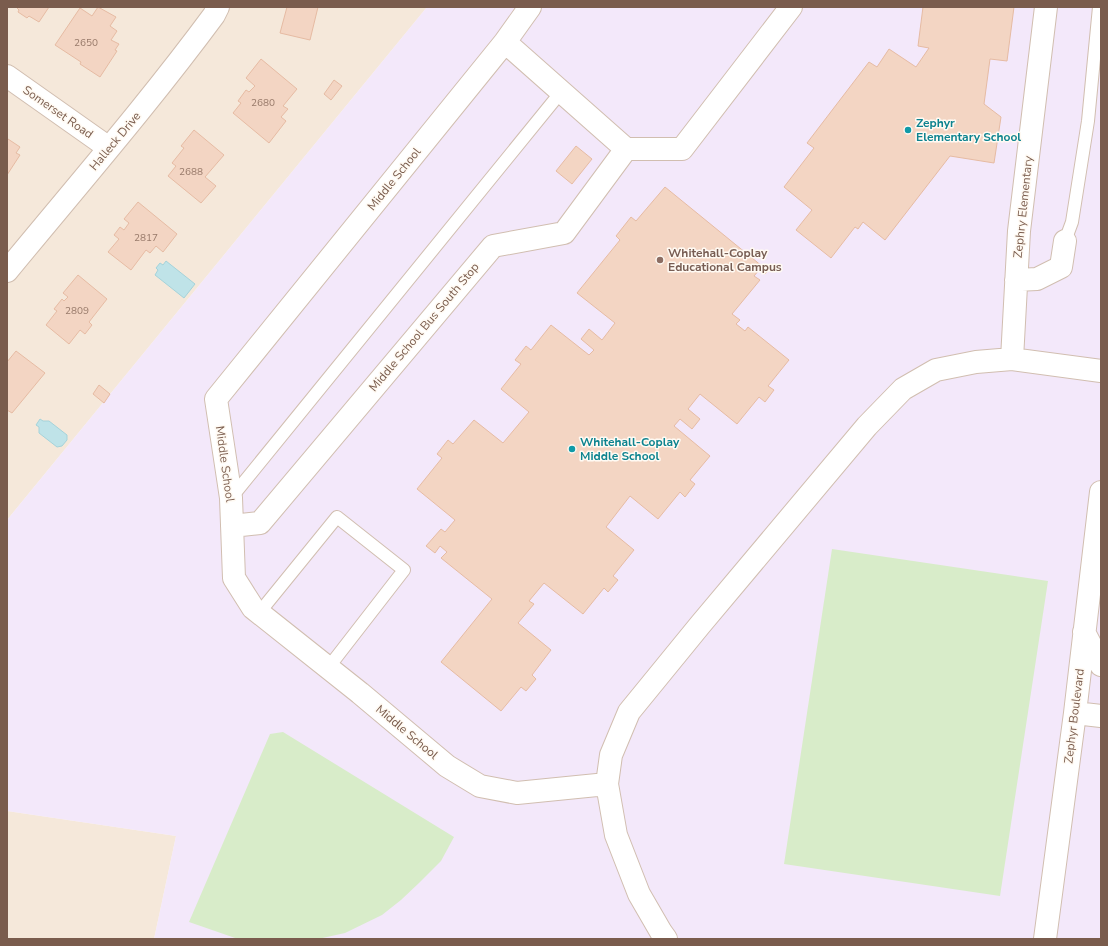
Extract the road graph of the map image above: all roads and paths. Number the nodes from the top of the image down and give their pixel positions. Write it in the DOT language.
graph roads {
  1 [pos="218,7"];
  2 [pos="530,7"];
  3 [pos="791,7"];
  4 [pos="1046,7"];
  5 [pos="1099,7"];
  6 [pos="505,42"];
  7 [pos="7,76"];
  8 [pos="561,92"];
  9 [pos="108,148"];
  10 [pos="626,148"];
  11 [pos="1065,241"];
  12 [pos="7,271"];
  13 [pos="1016,280"];
  14 [pos="1012,360"];
  15 [pos="1101,371"];
  16 [pos="1101,492"];
  17 [pos="231,498"];
  18 [pos="232,526"];
  19 [pos="258,613"];
  20 [pos="1084,632"];
  21 [pos="1101,665"];
  22 [pos="328,668"];
  23 [pos="1075,713"];
  24 [pos="1101,716"];
  25 [pos="608,784"];
  26 [pos="666,939"];
  27 [pos="1045,939"];
  1 -- 9 [label="street, Halleck Drive"];
  2 -- 6 [label="street, Middle School"];
  3 -- 10 [label="street"];
  4 -- 13 [label="street, Zephry Elementary"];
  5 -- 11 [label="lane"];
  6 -- 8 [label="street"];
  6 -- 17 [label="street, Middle School"];
  7 -- 9 [label="street, Somerset Road"];
  8 -- 10 [label="street"];
  8 -- 17 [label="lane"];
  9 -- 12 [label="street, Halleck Drive"];
  10 -- 18 [label="street, Middle School Bus South Stop"];
  11 -- 13 [label="street"];
  13 -- 14 [label="street, Zephry Elementary"];
  14 -- 15 [label="street"];
  14 -- 25 [label="street"];
  16 -- 20 [label="street, Zephyr Boulevard"];
  17 -- 18 [label="street, Middle School"];
  18 -- 19 [label="street, Middle School"];
  19 -- 22 [label="street, Middle School"];
  19 -- 22 [label="lane"];
  20 -- 21 [label="street"];
  20 -- 23 [label="street, Zephyr Boulevard"];
  22 -- 25 [label="street, Middle School"];
  23 -- 24 [label="street"];
  23 -- 27 [label="street, Zephyr Boulevard"];
  25 -- 26 [label="street"];
}
